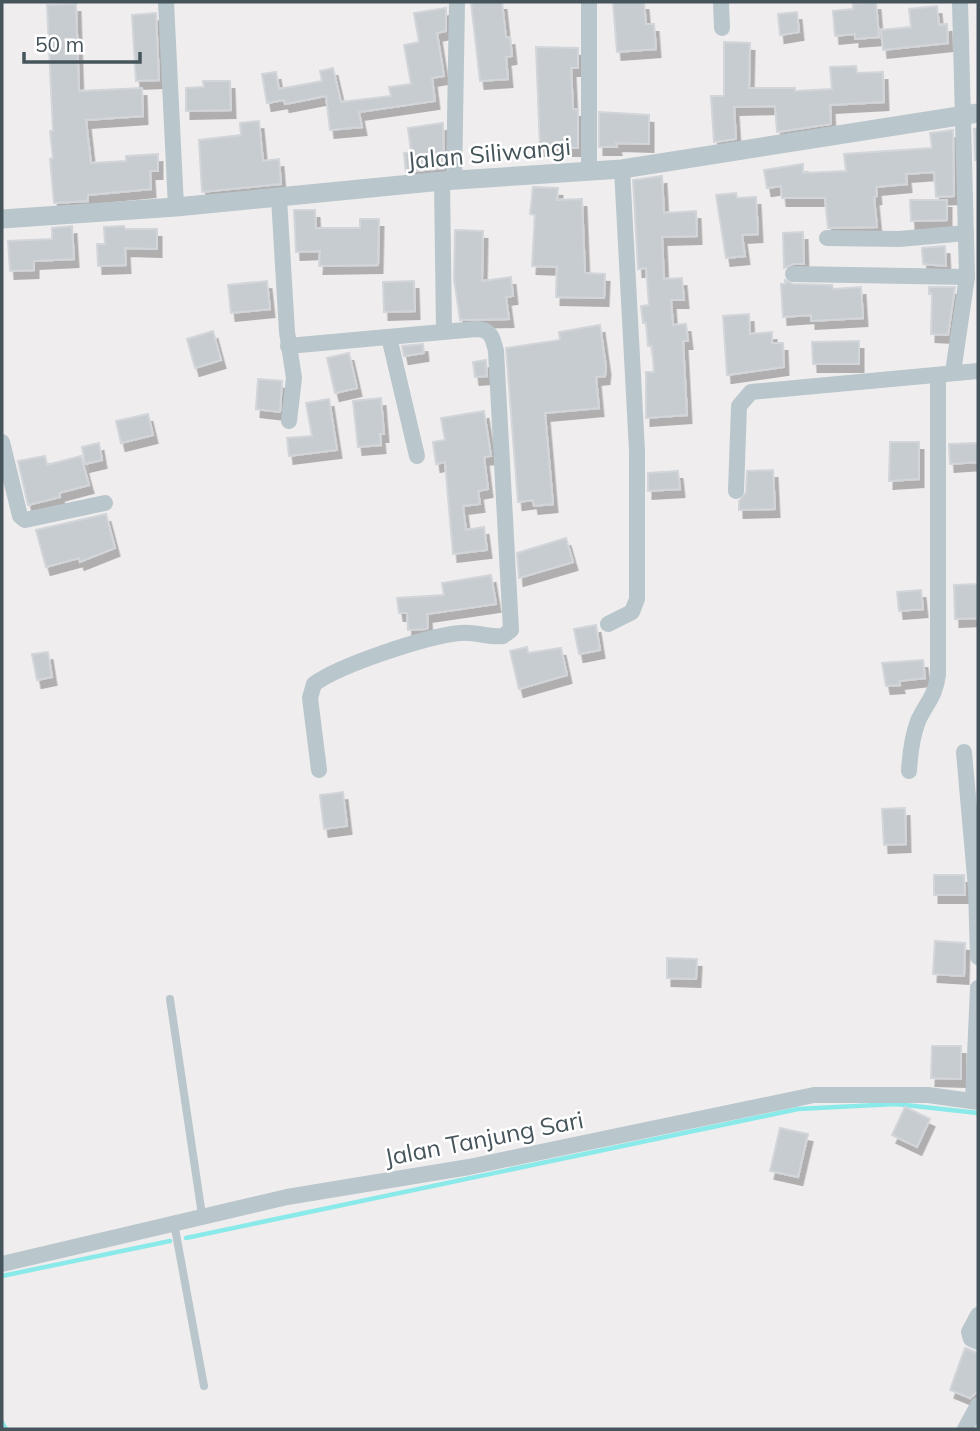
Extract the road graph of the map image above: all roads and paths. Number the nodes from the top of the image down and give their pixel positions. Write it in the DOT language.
graph roads {
  1 [pos="166,2"];
  2 [pos="457,2"];
  3 [pos="589,2"];
  4 [pos="721,2"];
  5 [pos="960,2"];
  6 [pos="722,28"];
  7 [pos="971,115"];
  8 [pos="622,169"];
  9 [pos="589,170"];
  10 [pos="448,181"];
  11 [pos="279,198"];
  12 [pos="176,207"];
  13 [pos="2,219"];
  14 [pos="967,233"];
  15 [pos="827,238"];
  16 [pos="793,274"];
  17 [pos="967,277"];
  18 [pos="444,331"];
  19 [pos="390,337"];
  20 [pos="288,346"];
  21 [pos="978,371"];
  22 [pos="945,374"];
  23 [pos="289,421"];
  24 [pos="2,442"];
  25 [pos="417,456"];
  26 [pos="736,491"];
  27 [pos="105,503"];
  28 [pos="608,624"];
  29 [pos="964,752"];
  30 [pos="319,770"];
  31 [pos="909,771"];
  32 [pos="978,957"];
  33 [pos="978,988"];
  34 [pos="170,999"];
  35 [pos="976,1102"];
  36 [pos="202,1215"];
  37 [pos="174,1223"];
  38 [pos="2,1264"];
  39 [pos="978,1315"];
  40 [pos="978,1342"];
  41 [pos="204,1386"];
  42 [pos="978,1405"];
  43 [pos="965,1429"];
  1 -- 12 [label="street"];
  2 -- 10 [label="street"];
  3 -- 9 [label="street"];
  4 -- 6 [label="street"];
  5 -- 7 [label="street"];
  7 -- 8 [label="street, Jalan Siliwangi"];
  7 -- 14 [label="street"];
  8 -- 9 [label="street, Jalan Siliwangi"];
  8 -- 28 [label="street"];
  9 -- 10 [label="street, Jalan Siliwangi"];
  10 -- 11 [label="street, Jalan Siliwangi"];
  10 -- 18 [label="street"];
  11 -- 12 [label="street, Jalan Siliwangi"];
  11 -- 20 [label="street"];
  12 -- 13 [label="street, Jalan Siliwangi"];
  14 -- 15 [label="street"];
  14 -- 17 [label="street"];
  16 -- 17 [label="street"];
  17 -- 22 [label="street"];
  18 -- 19 [label="street"];
  18 -- 30 [label="street"];
  19 -- 20 [label="street"];
  19 -- 25 [label="street"];
  20 -- 23 [label="street"];
  21 -- 22 [label="street"];
  22 -- 26 [label="street"];
  22 -- 31 [label="street"];
  24 -- 27 [label="street"];
  29 -- 32 [label="street"];
  33 -- 35 [label="street"];
  34 -- 36 [label="lane"];
  35 -- 36 [label="street, Jalan Tanjung Sari"];
  36 -- 37 [label="street, Jalan Tanjung Sari"];
  37 -- 38 [label="street, Jalan Tanjung Sari"];
  37 -- 41 [label="lane"];
  39 -- 40 [label="street"];
  42 -- 43 [label="street"];
}
